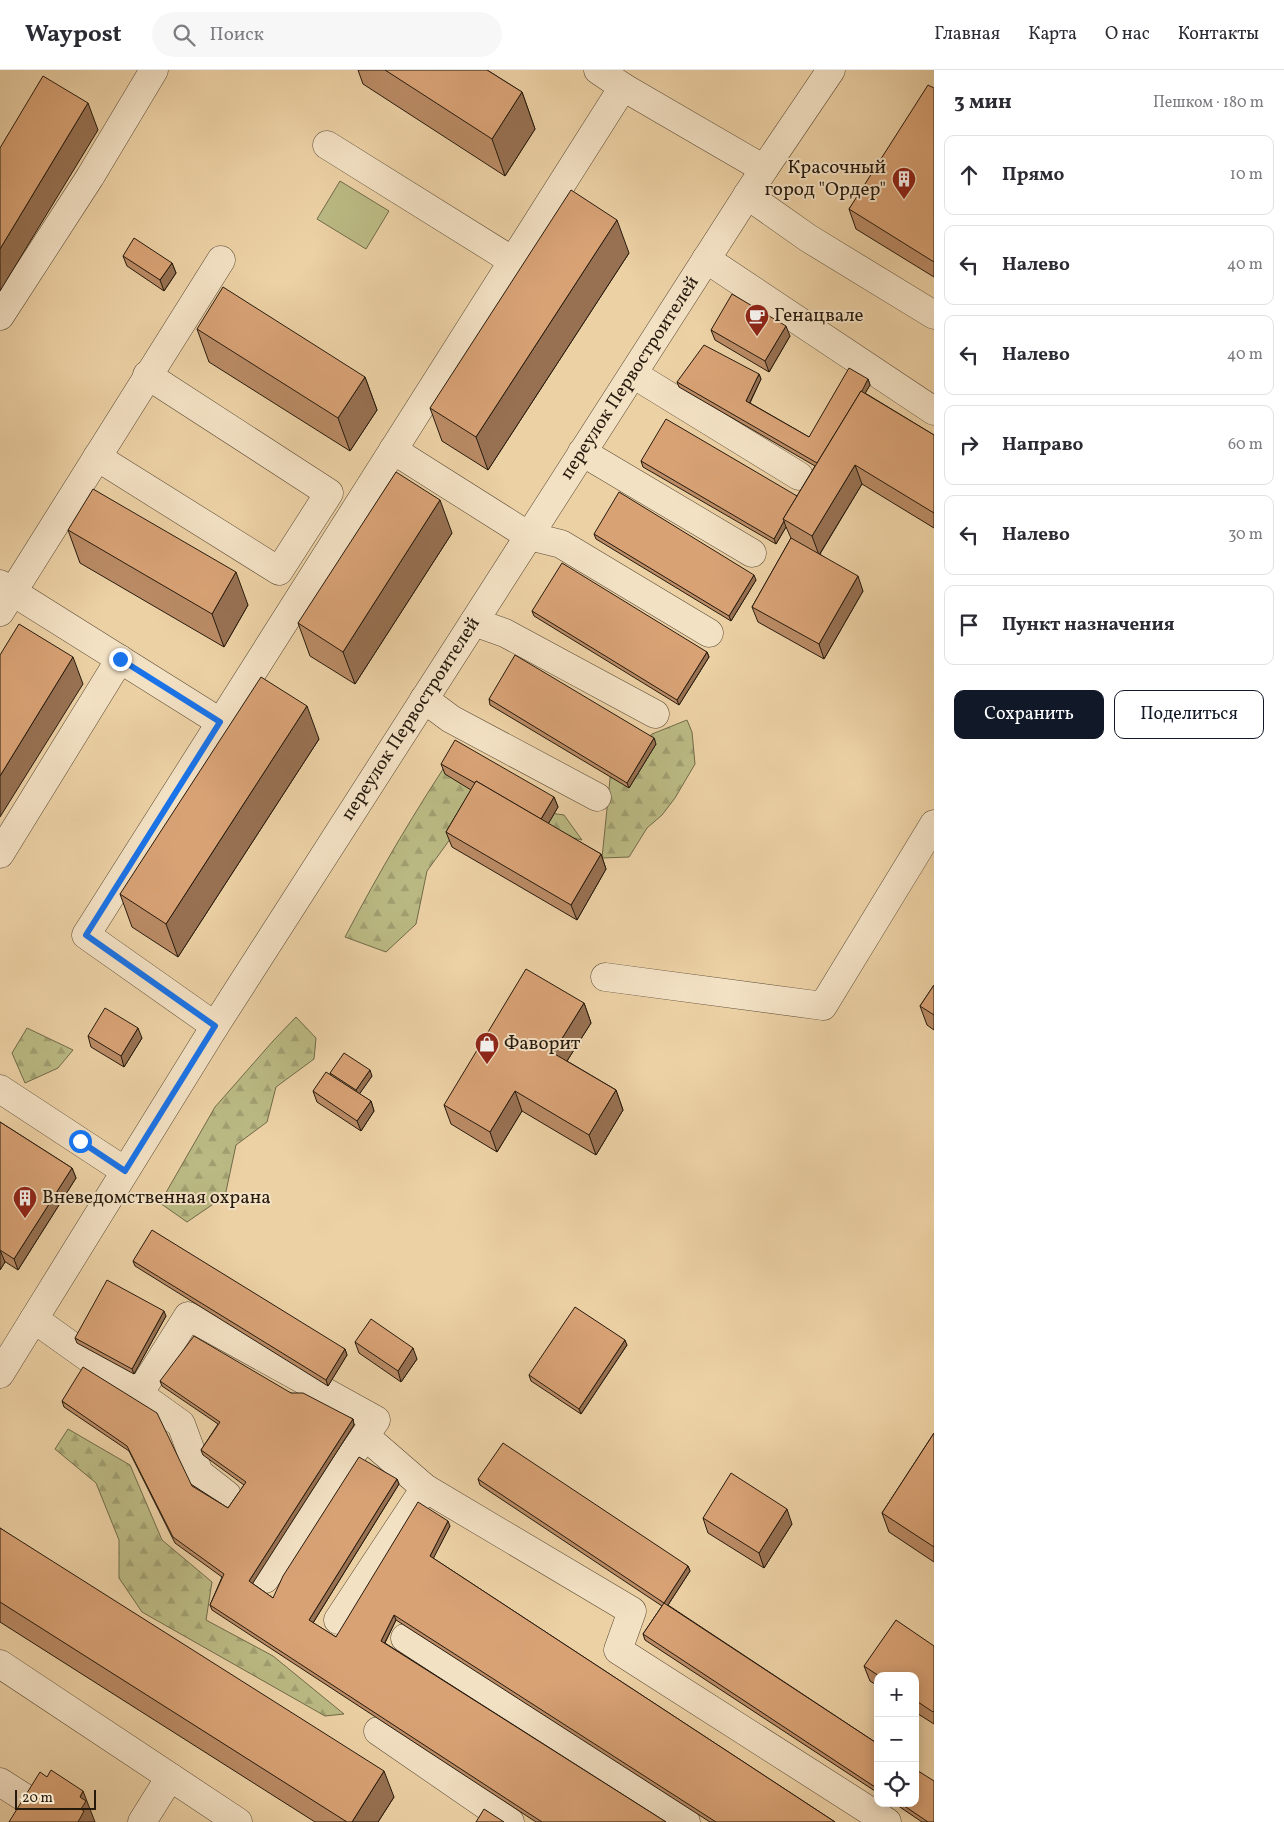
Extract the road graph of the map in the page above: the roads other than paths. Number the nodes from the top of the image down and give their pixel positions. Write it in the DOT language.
graph roads {
  1 [pos="598,70"];
  2 [pos="831,70"];
  3 [pos="152,71"];
  4 [pos="624,87"];
  5 [pos="327,145"];
  6 [pos="764,169"];
  7 [pos="747,195"];
  8 [pos="706,259"];
  9 [pos="221,260"];
  10 [pos="513,261"];
  11 [pos="934,315"];
  12 [pos="0,316"];
  13 [pos="633,374"];
  14 [pos="147,375"];
  15 [pos="934,411"];
  16 [pos="393,450"];
  17 [pos="582,452"];
  18 [pos="97,457"];
  19 [pos="799,476"];
  20 [pos="529,536"];
  21 [pos="752,553"];
  22 [pos="278,571"];
  23 [pos="305,588"];
  24 [pos="4,596"];
  25 [pos="474,622"];
  26 [pos="709,634"];
  27 [pos="120,659"];
  28 [pos="424,699"];
  29 [pos="655,714"];
  30 [pos="220,722"];
  31 [pos="597,796"];
  32 [pos="934,824"];
  33 [pos="0,854"];
  34 [pos="605,977"];
  35 [pos="215,1026"];
  36 [pos="0,1089"];
  37 [pos="125,1171"];
  38 [pos="34,1318"];
  39 [pos="0,1374"];
  40 [pos="139,1394"];
  41 [pos="365,1436"];
  42 [pos="425,1488"];
  43 [pos="227,1495"];
  44 [pos="265,1579"];
  45 [pos="338,1620"];
  46 [pos="405,1638"];
  47 [pos="0,1664"];
  48 [pos="378,1731"];
  49 [pos="170,1777"];
  50 [pos="0,1782"];
  51 [pos="30,1822"];
  52 [pos="142,1822"];
  53 [pos="238,1822"];
  54 [pos="510,1822"];
  55 [pos="686,1822"];
  56 [pos="887,1822"];
  1 -- 4 [label="street"];
  2 -- 6 [label="street, переулок Первостроителей"];
  3 -- 12 [label="street"];
  4 -- 6 [label="street"];
  4 -- 10 [label="street"];
  5 -- 10 [label="street"];
  6 -- 7 [label="street, переулок Первостроителей"];
  7 -- 8 [label="street, переулок Первостроителей"];
  7 -- 11 [label="street"];
  8 -- 13 [label="street, переулок Первостроителей"];
  8 -- 15 [label="street"];
  9 -- 14 [label="street"];
  10 -- 16 [label="street"];
  13 -- 17 [label="street, переулок Первостроителей"];
  13 -- 19 [label="street"];
  14 -- 18 [label="street"];
  14 -- 22 [label="street"];
  16 -- 20 [label="street"];
  16 -- 23 [label="street"];
  17 -- 20 [label="street, переулок Первостроителей"];
  17 -- 21 [label="street"];
  18 -- 22 [label="street"];
  18 -- 24 [label="street"];
  20 -- 25 [label="street, переулок Первостроителей"];
  20 -- 26 [label="street"];
  22 -- 23 [label="street"];
  23 -- 30 [label="street"];
  24 -- 27 [label="street"];
  25 -- 28 [label="street, переулок Первостроителей"];
  25 -- 29 [label="street"];
  27 -- 30 [label="street"];
  27 -- 33 [label="street"];
  28 -- 31 [label="street"];
  28 -- 35 [label="street, переулок Первостроителей"];
  30 -- 35 [label="street"];
  32 -- 34 [label="street"];
  35 -- 37 [label="street, переулок Первостроителей"];
  36 -- 37 [label="street"];
  37 -- 38 [label="street, переулок Первостроителей"];
  38 -- 39 [label="street, переулок Первостроителей"];
  38 -- 40 [label="street"];
  40 -- 41 [label="street"];
  40 -- 43 [label="street"];
  41 -- 42 [label="street"];
  41 -- 44 [label="street"];
  42 -- 45 [label="street"];
  42 -- 56 [label="street"];
  46 -- 55 [label="street"];
  47 -- 49 [label="street"];
  48 -- 54 [label="street"];
  49 -- 52 [label="street"];
  49 -- 53 [label="street"];
  50 -- 51 [label="street"];
}
